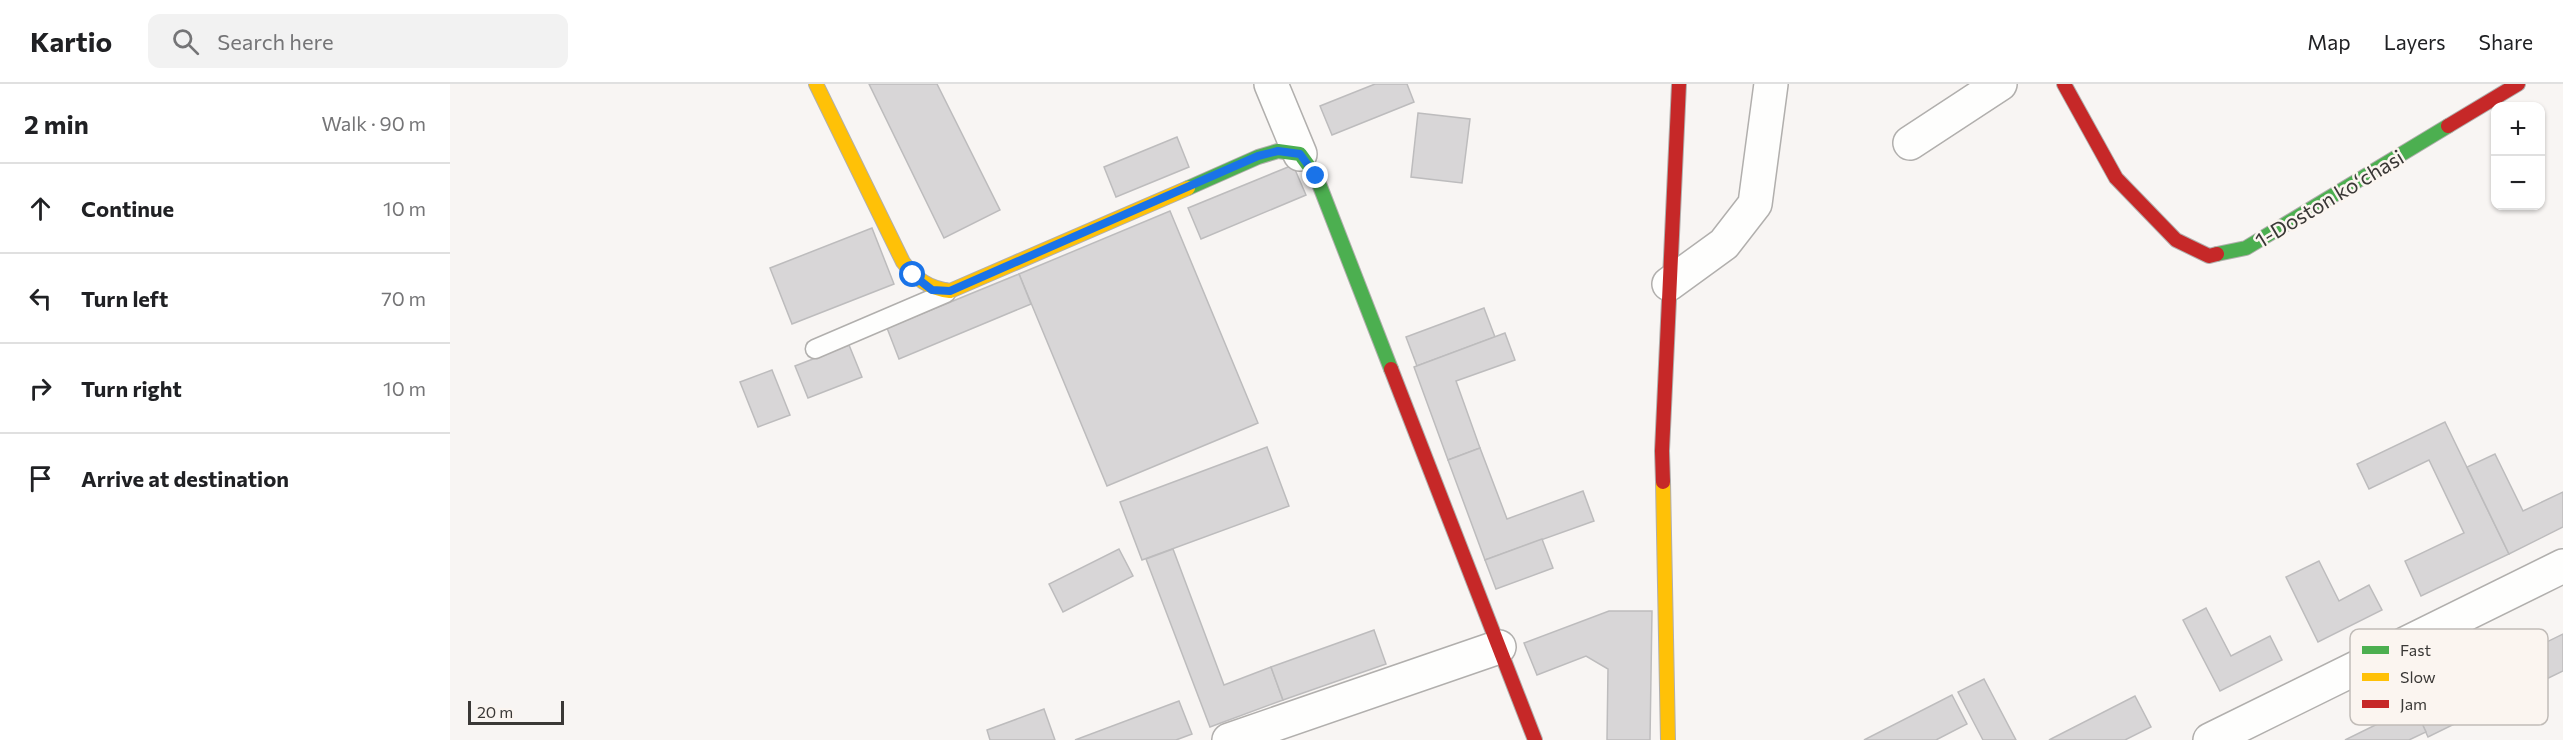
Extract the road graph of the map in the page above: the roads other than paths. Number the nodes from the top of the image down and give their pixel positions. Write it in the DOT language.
graph roads {
  1 [pos="816,84"];
  2 [pos="1271,84"];
  3 [pos="1679,84"];
  4 [pos="1771,84"];
  5 [pos="2000,84"];
  6 [pos="2064,84"];
  7 [pos="2518,84"];
  8 [pos="1910,143"];
  9 [pos="1300,154"];
  10 [pos="1669,284"];
  11 [pos="950,291"];
  12 [pos="815,349"];
  13 [pos="2563,566"];
  14 [pos="2435,629"];
  15 [pos="1499,647"];
  16 [pos="2350,671"];
  17 [pos="1229,740"];
  18 [pos="1535,740"];
  19 [pos="1668,740"];
  20 [pos="2210,740"];
  1 -- 11 [label="street"];
  2 -- 9 [label="street"];
  3 -- 10 [label="street"];
  4 -- 10 [label="street"];
  5 -- 8 [label="street"];
  6 -- 7 [label="street, 1-Doston koʻchasi"];
  9 -- 11 [label="street"];
  9 -- 15 [label="street"];
  10 -- 19 [label="street"];
  11 -- 12 [label="lane"];
  13 -- 14 [label="street"];
  15 -- 17 [label="street"];
  15 -- 18 [label="street"];
  16 -- 20 [label="street"];
}
